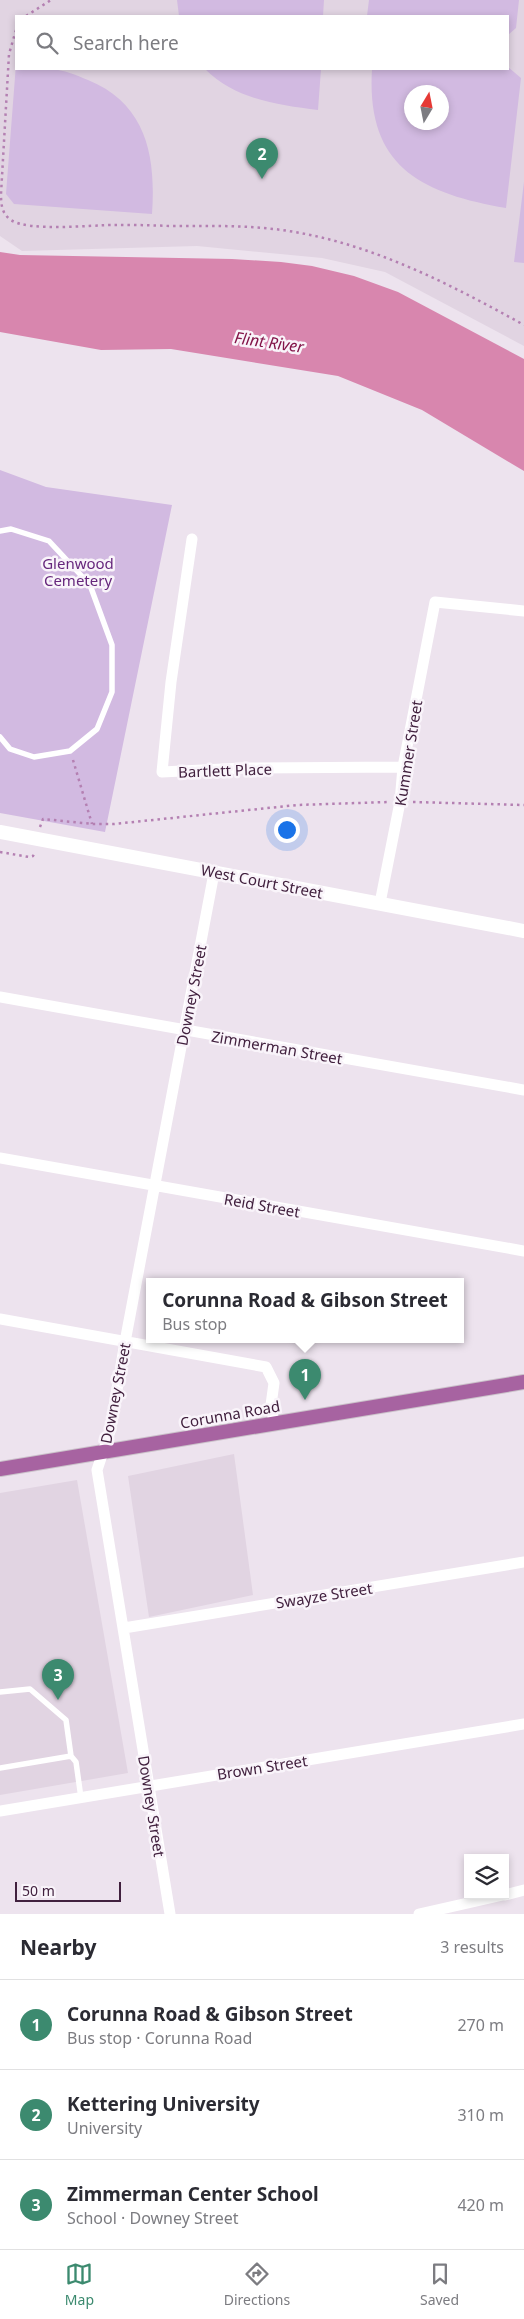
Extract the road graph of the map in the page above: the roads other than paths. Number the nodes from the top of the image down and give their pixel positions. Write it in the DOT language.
graph roads {
  1 [pos="0,532"];
  2 [pos="192,539"];
  3 [pos="524,611"];
  4 [pos="0,737"];
  5 [pos="403,768"];
  6 [pos="0,832"];
  7 [pos="214,873"];
  8 [pos="380,903"];
  9 [pos="524,931"];
  10 [pos="0,997"];
  11 [pos="184,1031"];
  12 [pos="524,1090"];
  13 [pos="0,1158"];
  14 [pos="155,1186"];
  15 [pos="524,1252"];
  16 [pos="0,1319"];
  17 [pos="125,1342"];
  18 [pos="524,1382"];
  19 [pos="274,1422"];
  20 [pos="104,1452"];
  21 [pos="0,1469"];
  22 [pos="524,1562"];
  23 [pos="124,1628"];
  24 [pos="0,1692"];
  25 [pos="524,1724"];
  26 [pos="71,1756"];
  27 [pos="0,1768"];
  28 [pos="148,1786"];
  29 [pos="81,1798"];
  30 [pos="0,1810"];
  31 [pos="524,1890"];
  32 [pos="509,1894"];
  33 [pos="487,1899"];
  34 [pos="426,1913"];
  35 [pos="170,1914"];
  1 -- 4 [label="lane"];
  2 -- 5 [label="street, Bartlett Place"];
  3 -- 5 [label="street, Kummer Street"];
  5 -- 8 [label="street, Kummer Street"];
  6 -- 7 [label="street, West Court Street"];
  7 -- 8 [label="street, West Court Street"];
  7 -- 11 [label="street, Downey Street"];
  8 -- 9 [label="street, West Court Street"];
  10 -- 11 [label="street, Zimmerman Street"];
  11 -- 12 [label="street, Zimmerman Street"];
  11 -- 14 [label="street, Downey Street"];
  13 -- 14 [label="street, Reid Street"];
  14 -- 15 [label="street, Reid Street"];
  14 -- 17 [label="street, Downey Street"];
  16 -- 17 [label="street"];
  17 -- 19 [label="street"];
  17 -- 20 [label="street, Downey Street"];
  18 -- 19 [label="main road, Corunna Road"];
  19 -- 20 [label="main road, Corunna Road"];
  20 -- 21 [label="main road, Corunna Road"];
  20 -- 23 [label="street, Downey Street"];
  22 -- 23 [label="street, Swayze Street"];
  23 -- 28 [label="street, Downey Street"];
  24 -- 26 [label="lane"];
  25 -- 28 [label="street, Brown Street"];
  26 -- 27 [label="lane"];
  26 -- 29 [label="lane"];
  28 -- 29 [label="street, Brown Street"];
  28 -- 35 [label="street, Downey Street"];
  29 -- 30 [label="street, Brown Street"];
  31 -- 32 [label="street"];
  33 -- 34 [label="street"];
}
